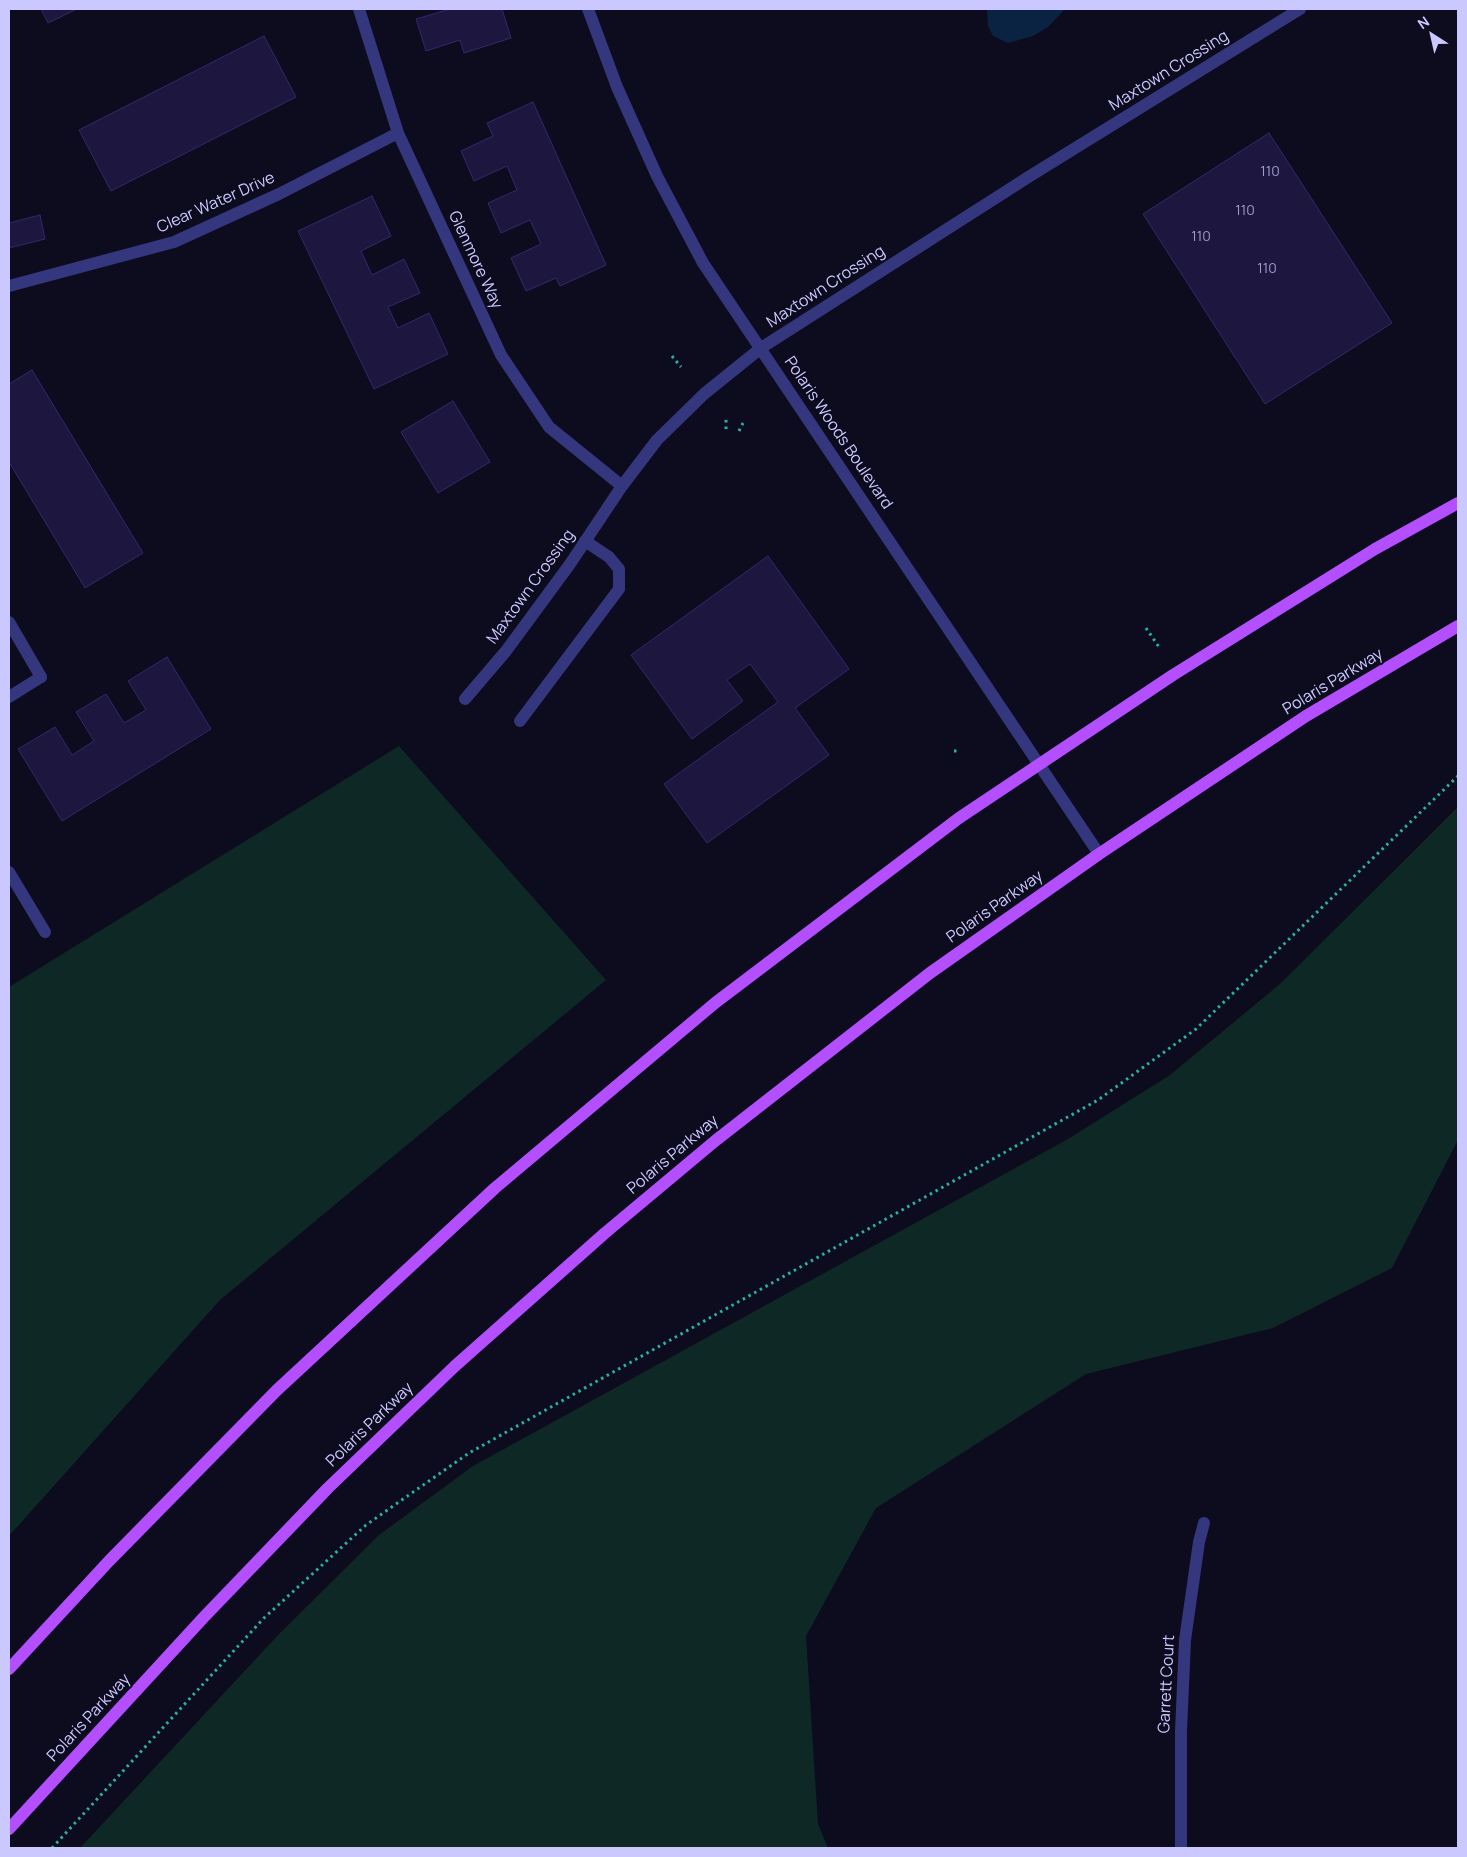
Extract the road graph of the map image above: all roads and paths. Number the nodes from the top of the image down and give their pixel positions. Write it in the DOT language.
graph roads {
  1 [pos="359,9"];
  2 [pos="588,9"];
  3 [pos="1300,9"];
  4 [pos="398,133"];
  5 [pos="9,286"];
  6 [pos="761,348"];
  7 [pos="672,356"];
  8 [pos="681,367"];
  9 [pos="726,420"];
  10 [pos="743,423"];
  11 [pos="726,429"];
  12 [pos="739,431"];
  13 [pos="622,486"];
  14 [pos="1458,503"];
  15 [pos="585,541"];
  16 [pos="9,622"];
  17 [pos="1458,626"];
  18 [pos="1146,628"];
  19 [pos="1159,647"];
  20 [pos="9,698"];
  21 [pos="465,699"];
  22 [pos="520,721"];
  23 [pos="954,751"];
  24 [pos="960,751"];
  25 [pos="1040,763"];
  26 [pos="1458,776"];
  27 [pos="1099,854"];
  28 [pos="9,872"];
  29 [pos="45,932"];
  30 [pos="1204,1523"];
  31 [pos="9,1669"];
  32 [pos="9,1829"];
  33 [pos="52,1848"];
  34 [pos="1181,1848"];
  1 -- 4 [label="street, Glenmore Way"];
  2 -- 6 [label="street, Polaris Woods Boulevard"];
  3 -- 6 [label="street, Maxtown Crossing"];
  4 -- 5 [label="street, Clear Water Drive"];
  4 -- 13 [label="street, Glenmore Way"];
  6 -- 13 [label="street, Maxtown Crossing"];
  6 -- 25 [label="street, Polaris Woods Boulevard"];
  7 -- 8 [label="path"];
  9 -- 11 [label="path"];
  10 -- 12 [label="path"];
  13 -- 15 [label="street, Maxtown Crossing"];
  14 -- 25 [label="main road"];
  15 -- 21 [label="street, Maxtown Crossing"];
  15 -- 22 [label="street"];
  16 -- 20 [label="street"];
  17 -- 27 [label="main road, Polaris Parkway"];
  18 -- 19 [label="path"];
  23 -- 24 [label="path"];
  25 -- 27 [label="street, Polaris Woods Boulevard"];
  25 -- 31 [label="main road"];
  26 -- 33 [label="path"];
  27 -- 32 [label="main road, Polaris Parkway"];
  28 -- 29 [label="street"];
  30 -- 34 [label="street, Garrett Court"];
}
